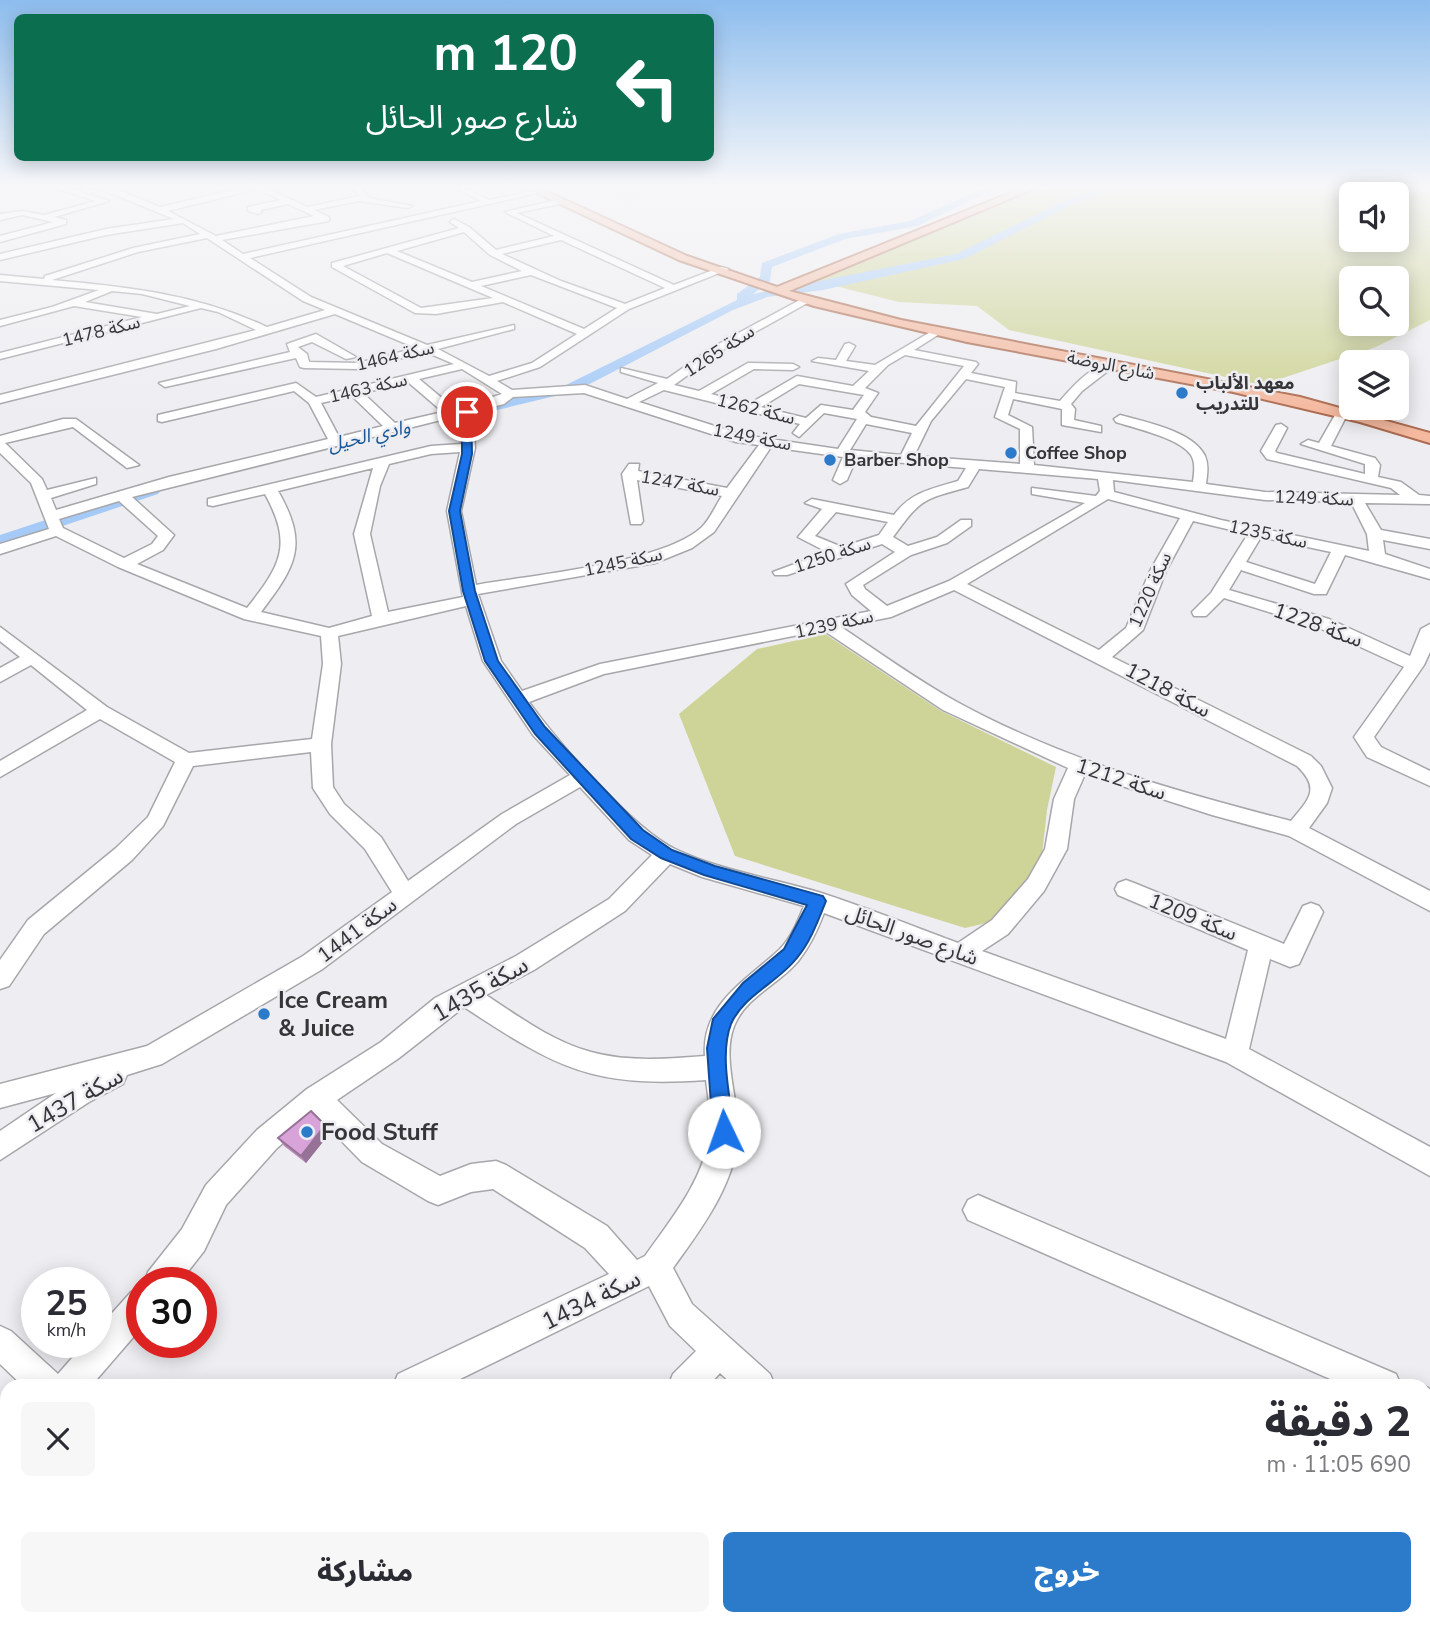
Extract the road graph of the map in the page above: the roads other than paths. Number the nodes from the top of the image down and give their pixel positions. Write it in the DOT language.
graph roads {
  1 [pos="93,263"];
  2 [pos="252,263"];
  3 [pos="343,263"];
  4 [pos="416,263"];
  5 [pos="514,263"];
  6 [pos="618,263"];
  7 [pos="702,263"];
  8 [pos="844,263"];
  9 [pos="22,270"];
  10 [pos="721,270"];
  11 [pos="532,272"];
  12 [pos="0,277"];
  13 [pos="31,281"];
  14 [pos="468,286"];
  15 [pos="114,287"];
  16 [pos="783,287"];
  17 [pos="673,288"];
  18 [pos="0,289"];
  19 [pos="807,299"];
  20 [pos="499,300"];
  21 [pos="72,303"];
  22 [pos="202,305"];
  23 [pos="468,306"];
  24 [pos="625,307"];
  25 [pos="412,309"];
  26 [pos="334,311"];
  27 [pos="400,313"];
  28 [pos="388,316"];
  29 [pos="157,317"];
  30 [pos="0,323"];
  31 [pos="364,324"];
  32 [pos="914,326"];
  33 [pos="266,331"];
  34 [pos="937,331"];
  35 [pos="584,333"];
  36 [pos="849,346"];
  37 [pos="374,348"];
  38 [pos="426,349"];
  39 [pos="903,351"];
  40 [pos="712,353"];
  41 [pos="297,354"];
  42 [pos="0,356"];
  43 [pos="350,357"];
  44 [pos="818,360"];
  45 [pos="153,362"];
  46 [pos="757,364"];
  47 [pos="839,364"];
  48 [pos="326,365"];
  49 [pos="464,365"];
  50 [pos="1109,365"];
  51 [pos="793,367"];
  52 [pos="876,369"];
  53 [pos="625,370"];
  54 [pos="963,375"];
  55 [pos="410,378"];
  56 [pos="487,380"];
  57 [pos="666,384"];
  58 [pos="858,389"];
  59 [pos="354,391"];
  60 [pos="510,394"];
  61 [pos="1009,395"];
  62 [pos="700,396"];
  63 [pos="176,397"];
  64 [pos="0,399"];
  65 [pos="314,401"];
  66 [pos="630,402"];
  67 [pos="1063,405"];
  68 [pos="750,408"];
  69 [pos="1339,410"];
  70 [pos="460,412"];
  71 [pos="861,417"];
  72 [pos="162,418"];
  73 [pos="1339,418"];
  74 [pos="1120,419"];
  75 [pos="1372,420"];
  76 [pos="808,422"];
  77 [pos="393,428"];
  78 [pos="1280,428"];
  79 [pos="1096,429"];
  80 [pos="919,430"];
  81 [pos="1430,438"];
  82 [pos="335,441"];
  83 [pos="0,442"];
  84 [pos="768,442"];
  85 [pos="1308,444"];
  86 [pos="788,445"];
  87 [pos="468,448"];
  88 [pos="1323,448"];
  89 [pos="847,454"];
  90 [pos="911,460"];
  91 [pos="383,461"];
  92 [pos="975,464"];
  93 [pos="132,465"];
  94 [pos="1027,467"];
  95 [pos="1105,475"];
  96 [pos="916,478"];
  97 [pos="840,480"];
  98 [pos="91,481"];
  99 [pos="1371,481"];
  100 [pos="1199,487"];
  101 [pos="271,491"];
  102 [pos="1037,491"];
  103 [pos="731,493"];
  104 [pos="121,495"];
  105 [pos="41,496"];
  106 [pos="1102,497"];
  107 [pos="1356,499"];
  108 [pos="1423,500"];
  109 [pos="214,502"];
  110 [pos="812,503"];
  111 [pos="832,507"];
  112 [pos="1188,516"];
  113 [pos="899,520"];
  114 [pos="636,521"];
  115 [pos="55,523"];
  116 [pos="966,523"];
  117 [pos="1258,530"];
  118 [pos="1375,534"];
  119 [pos="884,538"];
  120 [pos="1430,544"];
  121 [pos="1341,548"];
  122 [pos="0,550"];
  123 [pos="906,552"];
  124 [pos="843,553"];
  125 [pos="1378,557"];
  126 [pos="124,564"];
  127 [pos="1237,564"];
  128 [pos="781,572"];
  129 [pos="1430,574"];
  130 [pos="1282,579"];
  131 [pos="955,584"];
  132 [pos="1220,592"];
  133 [pos="470,596"];
  134 [pos="1265,606"];
  135 [pos="1200,612"];
  136 [pos="885,613"];
  137 [pos="250,614"];
  138 [pos="381,619"];
  139 [pos="827,625"];
  140 [pos="1430,629"];
  141 [pos="0,632"];
  142 [pos="330,633"];
  143 [pos="1102,656"];
  144 [pos="32,657"];
  145 [pos="1415,665"];
  146 [pos="0,676"];
  147 [pos="519,699"];
  148 [pos="100,710"];
  149 [pos="321,744"];
  150 [pos="186,760"];
  151 [pos="1079,765"];
  152 [pos="0,770"];
  153 [pos="582,777"];
  154 [pos="1430,779"];
  155 [pos="1296,831"];
  156 [pos="666,854"];
  157 [pos="1126,888"];
  158 [pos="405,894"];
  159 [pos="817,901"];
  160 [pos="1430,902"];
  161 [pos="1311,912"];
  162 [pos="1261,945"];
  163 [pos="963,952"];
  164 [pos="0,979"];
  165 [pos="464,994"];
  166 [pos="1235,1054"];
  167 [pos="153,1056"];
  168 [pos="719,1067"];
  169 [pos="0,1096"];
  170 [pos="317,1098"];
  171 [pos="0,1147"];
  172 [pos="1430,1162"];
  173 [pos="978,1210"];
  174 [pos="172,1267"];
  175 [pos="645,1273"];
  176 [pos="126,1321"];
  177 [pos="0,1342"];
  178 [pos="719,1350"];
  179 [pos="40,1379"];
  180 [pos="75,1379"];
  181 [pos="425,1379"];
  182 [pos="692,1379"];
  183 [pos="750,1379"];
  184 [pos="1368,1379"];
  1 -- 13 [label="street"];
  2 -- 26 [label="street"];
  3 -- 25 [label="street"];
  4 -- 14 [label="street"];
  5 -- 11 [label="street"];
  6 -- 17 [label="street"];
  7 -- 10 [label="main road, شارع الروضة"];
  8 -- 16 [label="main road"];
  9 -- 12 [label="street"];
  10 -- 16 [label="main road, شارع الروضة"];
  10 -- 16 [label="main road, شارع الروضة"];
  10 -- 17 [label="street"];
  11 -- 14 [label="street"];
  11 -- 24 [label="street"];
  12 -- 13 [label="street"];
  13 -- 15 [label="street"];
  13 -- 18 [label="street"];
  14 -- 20 [label="street"];
  15 -- 21 [label="street"];
  15 -- 22 [label="street"];
  16 -- 19 [label="main road, شارع الروضة"];
  16 -- 32 [label="main road, شارع الروضة"];
  17 -- 24 [label="street"];
  19 -- 32 [label="main road, شارع الروضة"];
  19 -- 40 [label="street, سكة 1265"];
  20 -- 23 [label="street"];
  20 -- 35 [label="street"];
  21 -- 29 [label="street"];
  21 -- 30 [label="street"];
  22 -- 29 [label="street, سكة 1478"];
  22 -- 33 [label="street"];
  23 -- 25 [label="street"];
  23 -- 38 [label="street, سكة 1464"];
  24 -- 35 [label="street"];
  25 -- 27 [label="street"];
  26 -- 31 [label="street"];
  26 -- 33 [label="street"];
  28 -- 31 [label="street"];
  29 -- 42 [label="street, سكة 1478"];
  31 -- 38 [label="street"];
  32 -- 34 [label="main road, شارع الروضة"];
  33 -- 45 [label="street"];
  34 -- 39 [label="street"];
  34 -- 50 [label="main road, شارع الروضة"];
  35 -- 56 [label="street"];
  36 -- 47 [label="street"];
  37 -- 43 [label="street"];
  38 -- 48 [label="street, سكة 1464"];
  38 -- 49 [label="street"];
  39 -- 52 [label="street"];
  39 -- 54 [label="street"];
  40 -- 46 [label="street"];
  40 -- 57 [label="street, سكة 1265"];
  41 -- 43 [label="street"];
  41 -- 48 [label="street, سكة 1464"];
  41 -- 63 [label="street"];
  43 -- 48 [label="street"];
  44 -- 47 [label="street"];
  45 -- 63 [label="street"];
  45 -- 64 [label="street"];
  46 -- 51 [label="street"];
  46 -- 62 [label="street"];
  47 -- 52 [label="street"];
  49 -- 55 [label="street, سكة 1463"];
  49 -- 56 [label="street"];
  50 -- 67 [label="street"];
  50 -- 69 [label="main road, شارع الروضة"];
  52 -- 58 [label="street"];
  53 -- 57 [label="street, سكة 1262"];
  54 -- 61 [label="street"];
  54 -- 80 [label="street"];
  55 -- 59 [label="street, سكة 1463"];
  55 -- 70 [label="street"];
  56 -- 60 [label="street"];
  57 -- 62 [label="street, سكة 1262"];
  57 -- 66 [label="street, سكة 1265"];
  58 -- 68 [label="street"];
  58 -- 71 [label="street"];
  59 -- 65 [label="street, سكة 1463"];
  59 -- 77 [label="street"];
  60 -- 66 [label="street, سكة 1249"];
  60 -- 70 [label="street, سكة 1249"];
  61 -- 67 [label="street"];
  61 -- 94 [label="street"];
  62 -- 68 [label="street, سكة 1262"];
  63 -- 65 [label="street"];
  63 -- 72 [label="street"];
  65 -- 82 [label="street"];
  66 -- 84 [label="street, سكة 1249"];
  67 -- 79 [label="street"];
  68 -- 76 [label="street, سكة 1262"];
  70 -- 77 [label="street, سكة 1249"];
  70 -- 87 [label="street, شارع صور الحائل"];
  71 -- 76 [label="street, سكة 1262"];
  71 -- 80 [label="street"];
  71 -- 89 [label="street"];
  73 -- 88 [label="street"];
  74 -- 100 [label="street"];
  75 -- 81 [label="main road, شارع الروضة"];
  76 -- 86 [label="street, سكة 1262"];
  77 -- 82 [label="street, سكة 1249"];
  78 -- 99 [label="street"];
  80 -- 90 [label="street"];
  82 -- 104 [label="street, سكة 1249"];
  83 -- 93 [label="street"];
  83 -- 105 [label="street"];
  84 -- 86 [label="street, سكة 1249"];
  84 -- 103 [label="street, سكة 1245"];
  85 -- 88 [label="street"];
  86 -- 89 [label="street, سكة 1249"];
  87 -- 91 [label="street"];
  87 -- 133 [label="street, شارع صور الحائل"];
  88 -- 99 [label="street"];
  89 -- 90 [label="street, سكة 1249"];
  89 -- 97 [label="street"];
  90 -- 92 [label="street, سكة 1249"];
  90 -- 96 [label="street"];
  91 -- 101 [label="street"];
  91 -- 138 [label="street"];
  92 -- 94 [label="street, سكة 1249"];
  92 -- 113 [label="street, سكة 1250"];
  94 -- 95 [label="street, سكة 1249"];
  95 -- 100 [label="street, سكة 1249"];
  95 -- 106 [label="street"];
  98 -- 105 [label="street"];
  99 -- 108 [label="street"];
  100 -- 107 [label="street, سكة 1249"];
  101 -- 109 [label="street"];
  101 -- 137 [label="street"];
  102 -- 106 [label="street, سكة 1235"];
  103 -- 114 [label="street, سكة 1247"];
  103 -- 133 [label="street, سكة 1245"];
  104 -- 115 [label="street, سكة 1249"];
  104 -- 126 [label="street"];
  105 -- 115 [label="street"];
  106 -- 112 [label="street, سكة 1235"];
  106 -- 131 [label="street, سكة 1239"];
  107 -- 108 [label="street, سكة 1249"];
  107 -- 118 [label="street"];
  110 -- 111 [label="street"];
  111 -- 113 [label="street"];
  111 -- 124 [label="street"];
  112 -- 117 [label="street, سكة 1235"];
  112 -- 143 [label="street, سكة 1220"];
  113 -- 119 [label="street, سكة 1250"];
  115 -- 122 [label="street, سكة 1249"];
  115 -- 126 [label="street"];
  116 -- 123 [label="street"];
  117 -- 121 [label="street, سكة 1235"];
  117 -- 127 [label="street"];
  118 -- 120 [label="street"];
  118 -- 125 [label="street"];
  119 -- 123 [label="street"];
  119 -- 124 [label="street, سكة 1250"];
  121 -- 125 [label="street, سكة 1235"];
  121 -- 130 [label="street"];
  123 -- 136 [label="street"];
  124 -- 128 [label="street, سكة 1250"];
  125 -- 129 [label="street, سكة 1235"];
  126 -- 137 [label="street"];
  127 -- 130 [label="street"];
  127 -- 132 [label="street"];
  130 -- 134 [label="street"];
  131 -- 136 [label="street, سكة 1239"];
  131 -- 143 [label="street, سكة 1218"];
  132 -- 134 [label="street, سكة 1228"];
  132 -- 135 [label="street"];
  133 -- 138 [label="street, سكة 1245"];
  133 -- 147 [label="street, شارع صور الحائل"];
  134 -- 145 [label="street, سكة 1228"];
  136 -- 139 [label="street, سكة 1239"];
  137 -- 142 [label="street"];
  138 -- 142 [label="street, سكة 1245"];
  139 -- 147 [label="street, سكة 1239"];
  139 -- 151 [label="street, سكة 1212"];
  140 -- 145 [label="street"];
  141 -- 144 [label="street"];
  142 -- 149 [label="street"];
  143 -- 155 [label="street, سكة 1218"];
  144 -- 146 [label="street"];
  144 -- 148 [label="street"];
  145 -- 154 [label="street"];
  147 -- 153 [label="street, شارع صور الحائل"];
  148 -- 150 [label="street"];
  148 -- 152 [label="street"];
  149 -- 150 [label="street"];
  149 -- 158 [label="street"];
  150 -- 164 [label="street"];
  151 -- 155 [label="street, سكة 1212"];
  151 -- 163 [label="street"];
  153 -- 156 [label="street, شارع صور الحائل"];
  153 -- 158 [label="street, سكة 1441"];
  155 -- 160 [label="street, سكة 1212"];
  156 -- 159 [label="street, شارع صور الحائل"];
  156 -- 165 [label="street, سكة 1435"];
  157 -- 162 [label="street, سكة 1209"];
  158 -- 167 [label="street, سكة 1441"];
  159 -- 163 [label="street, شارع صور الحائل"];
  159 -- 168 [label="street, سكة 1434"];
  161 -- 162 [label="street, سكة 1209"];
  162 -- 166 [label="street, سكة 1209"];
  163 -- 166 [label="street, شارع صور الحائل"];
  165 -- 168 [label="street"];
  165 -- 170 [label="street, سكة 1435"];
  166 -- 172 [label="street, شارع صور الحائل"];
  167 -- 169 [label="street, سكة 1441"];
  167 -- 171 [label="street, سكة 1437"];
  168 -- 175 [label="street, سكة 1434"];
  170 -- 174 [label="street, سكة 1435"];
  170 -- 175 [label="street"];
  173 -- 184 [label="street"];
  175 -- 178 [label="street"];
  175 -- 181 [label="street, سكة 1434"];
  176 -- 180 [label="street"];
  177 -- 179 [label="street"];
  178 -- 182 [label="street"];
  178 -- 183 [label="street"];
}
